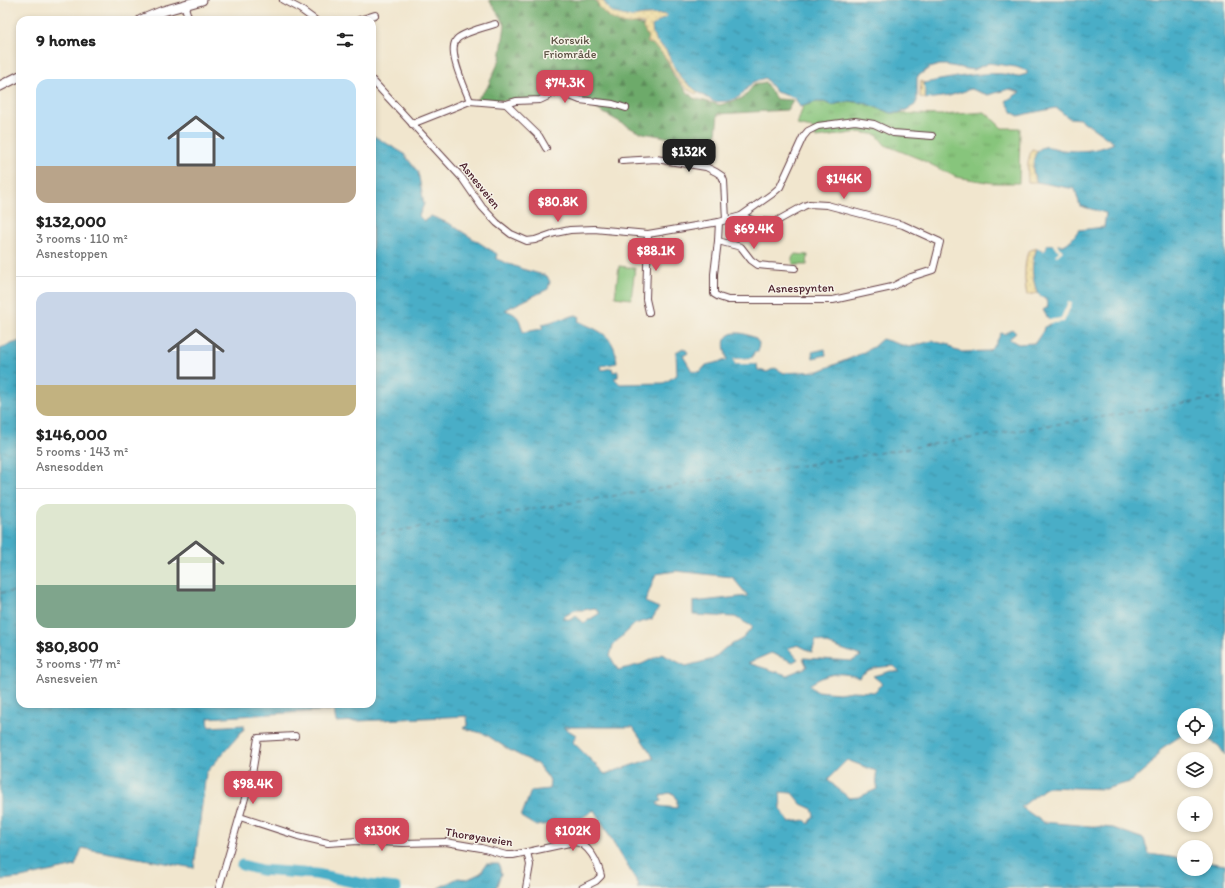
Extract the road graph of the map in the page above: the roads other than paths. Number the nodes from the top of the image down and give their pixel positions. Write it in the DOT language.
graph roads {
  1 [pos="202,0"];
  2 [pos="283,0"];
  3 [pos="184,4"];
  4 [pos="375,15"];
  5 [pos="152,16"];
  6 [pos="188,16"];
  7 [pos="310,16"];
  8 [pos="372,16"];
  9 [pos="495,24"];
  10 [pos="16,78"];
  11 [pos="376,84"];
  12 [pos="0,86"];
  13 [pos="470,101"];
  14 [pos="506,104"];
  15 [pos="626,108"];
  16 [pos="412,124"];
  17 [pos="932,136"];
  18 [pos="546,148"];
  19 [pos="622,160"];
  20 [pos="740,216"];
  21 [pos="726,220"];
  22 [pos="719,222"];
  23 [pos="648,234"];
  24 [pos="718,241"];
  25 [pos="795,268"];
  26 [pos="648,312"];
  27 [pos="295,736"];
  28 [pos="240,817"];
  29 [pos="526,852"];
  30 [pos="219,888"];
  31 [pos="526,888"];
  32 [pos="582,888"];
  1 -- 3 [label="main road"];
  2 -- 7 [label="street"];
  3 -- 5 [label="main road"];
  3 -- 6 [label="street"];
  4 -- 8 [label="street"];
  9 -- 13 [label="street"];
  10 -- 12 [label="main road"];
  11 -- 16 [label="street, Asnesveien"];
  13 -- 14 [label="street"];
  13 -- 16 [label="street"];
  14 -- 15 [label="street"];
  14 -- 18 [label="street"];
  16 -- 23 [label="street, Asnesveien"];
  17 -- 20 [label="street, Asnesveien"];
  19 -- 21 [label="street"];
  20 -- 21 [label="street, Asnesveien"];
  20 -- 24 [label="street, Asnespynten"];
  21 -- 22 [label="street, Asnesveien"];
  22 -- 23 [label="street, Asnesveien"];
  22 -- 24 [label="street, Asnespynten"];
  23 -- 26 [label="street"];
  24 -- 25 [label="street, Asnespynten"];
  27 -- 28 [label="street"];
  28 -- 29 [label="street, Thorøyaveien"];
  28 -- 30 [label="street"];
  29 -- 31 [label="street"];
  29 -- 32 [label="street, Thorøyaveien"];
}
